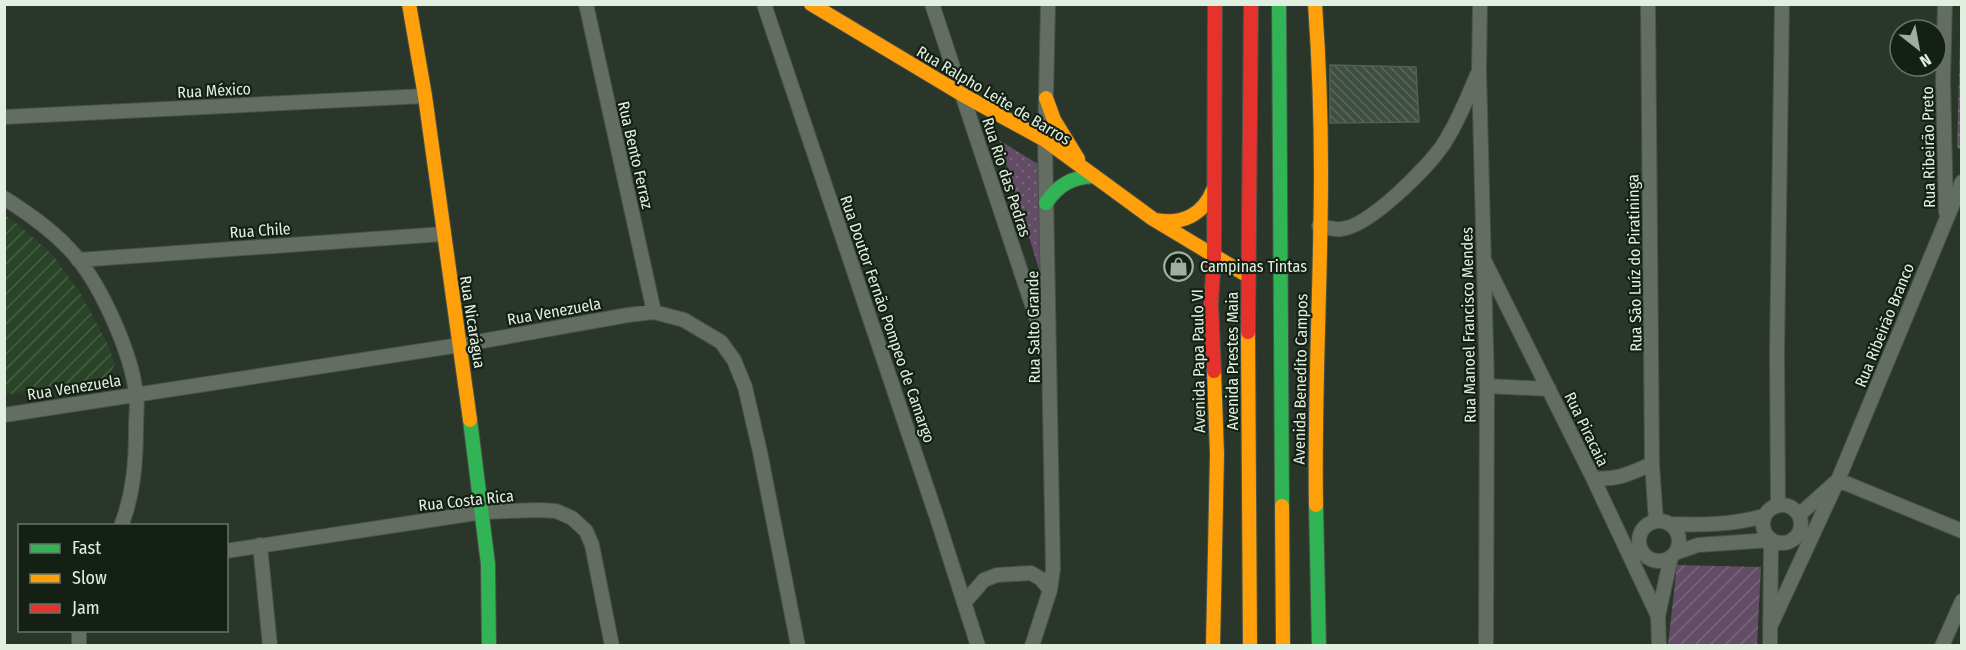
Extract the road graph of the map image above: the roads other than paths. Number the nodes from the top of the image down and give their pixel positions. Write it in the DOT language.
graph roads {
  1 [pos="409,4"];
  2 [pos="586,4"];
  3 [pos="764,4"];
  4 [pos="811,4"];
  5 [pos="932,4"];
  6 [pos="1048,4"];
  7 [pos="1215,4"];
  8 [pos="1251,4"];
  9 [pos="1279,4"];
  10 [pos="1315,4"];
  11 [pos="1480,4"];
  12 [pos="1648,4"];
  13 [pos="1782,4"];
  14 [pos="1945,4"];
  15 [pos="1479,70"];
  16 [pos="963,95"];
  17 [pos="425,96"];
  18 [pos="1046,98"];
  19 [pos="4,116"];
  20 [pos="1045,140"];
  21 [pos="1094,176"];
  22 [pos="1962,182"];
  23 [pos="1214,185"];
  24 [pos="4,198"];
  25 [pos="1046,203"];
  26 [pos="1946,218"];
  27 [pos="1153,219"];
  28 [pos="1318,226"];
  29 [pos="443,234"];
  30 [pos="1214,256"];
  31 [pos="1484,259"];
  32 [pos="78,260"];
  33 [pos="1248,276"];
  34 [pos="654,312"];
  35 [pos="460,345"];
  36 [pos="1050,361"];
  37 [pos="1487,386"];
  38 [pos="1549,389"];
  39 [pos="136,394"];
  40 [pos="4,415"];
  41 [pos="1652,464"];
  42 [pos="1593,478"];
  43 [pos="1838,480"];
  44 [pos="1778,505"];
  45 [pos="483,512"];
  46 [pos="1798,515"];
  47 [pos="1764,516"];
  48 [pos="1663,522"];
  49 [pos="122,524"];
  50 [pos="1962,531"];
  51 [pos="1771,540"];
  52 [pos="260,545"];
  53 [pos="228,550"];
  54 [pos="1673,555"];
  55 [pos="1050,590"];
  56 [pos="1962,601"];
  57 [pos="964,603"];
  58 [pos="1658,616"];
  59 [pos="1770,627"];
  60 [pos="979,643"];
  61 [pos="270,645"];
  62 [pos="489,645"];
  63 [pos="612,645"];
  64 [pos="798,645"];
  65 [pos="1032,645"];
  66 [pos="1213,645"];
  67 [pos="1250,645"];
  68 [pos="1283,645"];
  69 [pos="1318,645"];
  70 [pos="1486,645"];
  71 [pos="1659,645"];
  72 [pos="1770,645"];
  73 [pos="1942,645"];
  1 -- 17 [label="main road, Rua Nicarágua"];
  2 -- 34 [label="street, Rua Bento Ferraz"];
  3 -- 57 [label="street, Rua Doutor Fernão Pompeo de Camargo"];
  4 -- 16 [label="main road, Rua Ralpho Leite de Barros"];
  5 -- 16 [label="street, Rua Rio das Pedras"];
  6 -- 18 [label="street, Rua Salto Grande"];
  7 -- 23 [label="main road, Avenida Papa Paulo VI"];
  8 -- 33 [label="main road, Avenida Prestes Maia"];
  9 -- 68 [label="main road"];
  10 -- 28 [label="main road, Avenida Benedito Campos"];
  11 -- 15 [label="street, Rua Manoel Francisco Mendes"];
  12 -- 41 [label="street, Rua São Luíz do Piratininga"];
  13 -- 44 [label="street"];
  14 -- 26 [label="street, Rua Ribeirão Preto"];
  15 -- 28 [label="street"];
  15 -- 31 [label="street, Rua Manoel Francisco Mendes"];
  16 -- 20 [label="main road, Rua Ralpho Leite de Barros"];
  16 -- 36 [label="street, Rua Rio das Pedras"];
  17 -- 19 [label="street, Rua México"];
  17 -- 29 [label="main road, Rua Nicarágua"];
  18 -- 20 [label="street, Rua Salto Grande"];
  18 -- 21 [label="main road"];
  20 -- 21 [label="main road, Rua Ralpho Leite de Barros"];
  20 -- 25 [label="street, Rua Salto Grande"];
  21 -- 25 [label="main road"];
  21 -- 27 [label="main road, Rua Ralpho Leite de Barros"];
  22 -- 26 [label="street, Rua Ribeirão Branco"];
  23 -- 27 [label="main road"];
  23 -- 30 [label="main road, Avenida Papa Paulo VI"];
  24 -- 32 [label="street"];
  25 -- 36 [label="street, Rua Salto Grande"];
  26 -- 43 [label="street, Rua Ribeirão Branco"];
  27 -- 30 [label="main road, Rua Ralpho Leite de Barros"];
  28 -- 69 [label="main road, Avenida Benedito Campos"];
  29 -- 32 [label="street, Rua Chile"];
  29 -- 35 [label="main road, Rua Nicarágua"];
  30 -- 33 [label="main road, Rua Ralpho Leite de Barros"];
  30 -- 66 [label="main road, Avenida Papa Paulo VI"];
  31 -- 37 [label="street, Rua Manoel Francisco Mendes"];
  31 -- 38 [label="street, Rua Piracaia"];
  32 -- 39 [label="street"];
  33 -- 67 [label="main road, Avenida Prestes Maia"];
  34 -- 35 [label="street, Rua Venezuela"];
  34 -- 64 [label="street, Rua Venezuela"];
  35 -- 39 [label="street, Rua Venezuela"];
  35 -- 45 [label="main road, Rua Nicarágua"];
  36 -- 55 [label="street, Rua Salto Grande"];
  37 -- 38 [label="street"];
  37 -- 70 [label="street, Rua Manoel Francisco Mendes"];
  38 -- 42 [label="street, Rua Piracaia"];
  39 -- 40 [label="street, Rua Venezuela"];
  39 -- 49 [label="street"];
  41 -- 42 [label="street"];
  41 -- 48 [label="street, Rua São Luíz do Piratininga"];
  42 -- 58 [label="street, Rua Piracaia"];
  43 -- 46 [label="street, Rua Ribeirão Branco"];
  43 -- 50 [label="street"];
  43 -- 59 [label="street, Rua Ribeirão Branco"];
  44 -- 46 [label="street"];
  44 -- 47 [label="street"];
  45 -- 52 [label="street, Rua Costa Rica"];
  45 -- 62 [label="main road, Rua Nicarágua"];
  45 -- 63 [label="street, Rua Costa Rica"];
  46 -- 51 [label="street"];
  47 -- 48 [label="street"];
  47 -- 51 [label="street"];
  48 -- 54 [label="street"];
  48 -- 54 [label="street"];
  51 -- 54 [label="street"];
  51 -- 59 [label="street"];
  52 -- 53 [label="street, Rua Costa Rica"];
  52 -- 61 [label="street"];
  54 -- 58 [label="street"];
  55 -- 57 [label="street"];
  55 -- 65 [label="street, Rua Salto Grande"];
  56 -- 73 [label="street"];
  57 -- 60 [label="street, Rua Doutor Fernão Pompeo de Camargo"];
  58 -- 71 [label="street"];
  59 -- 72 [label="street"];
}
